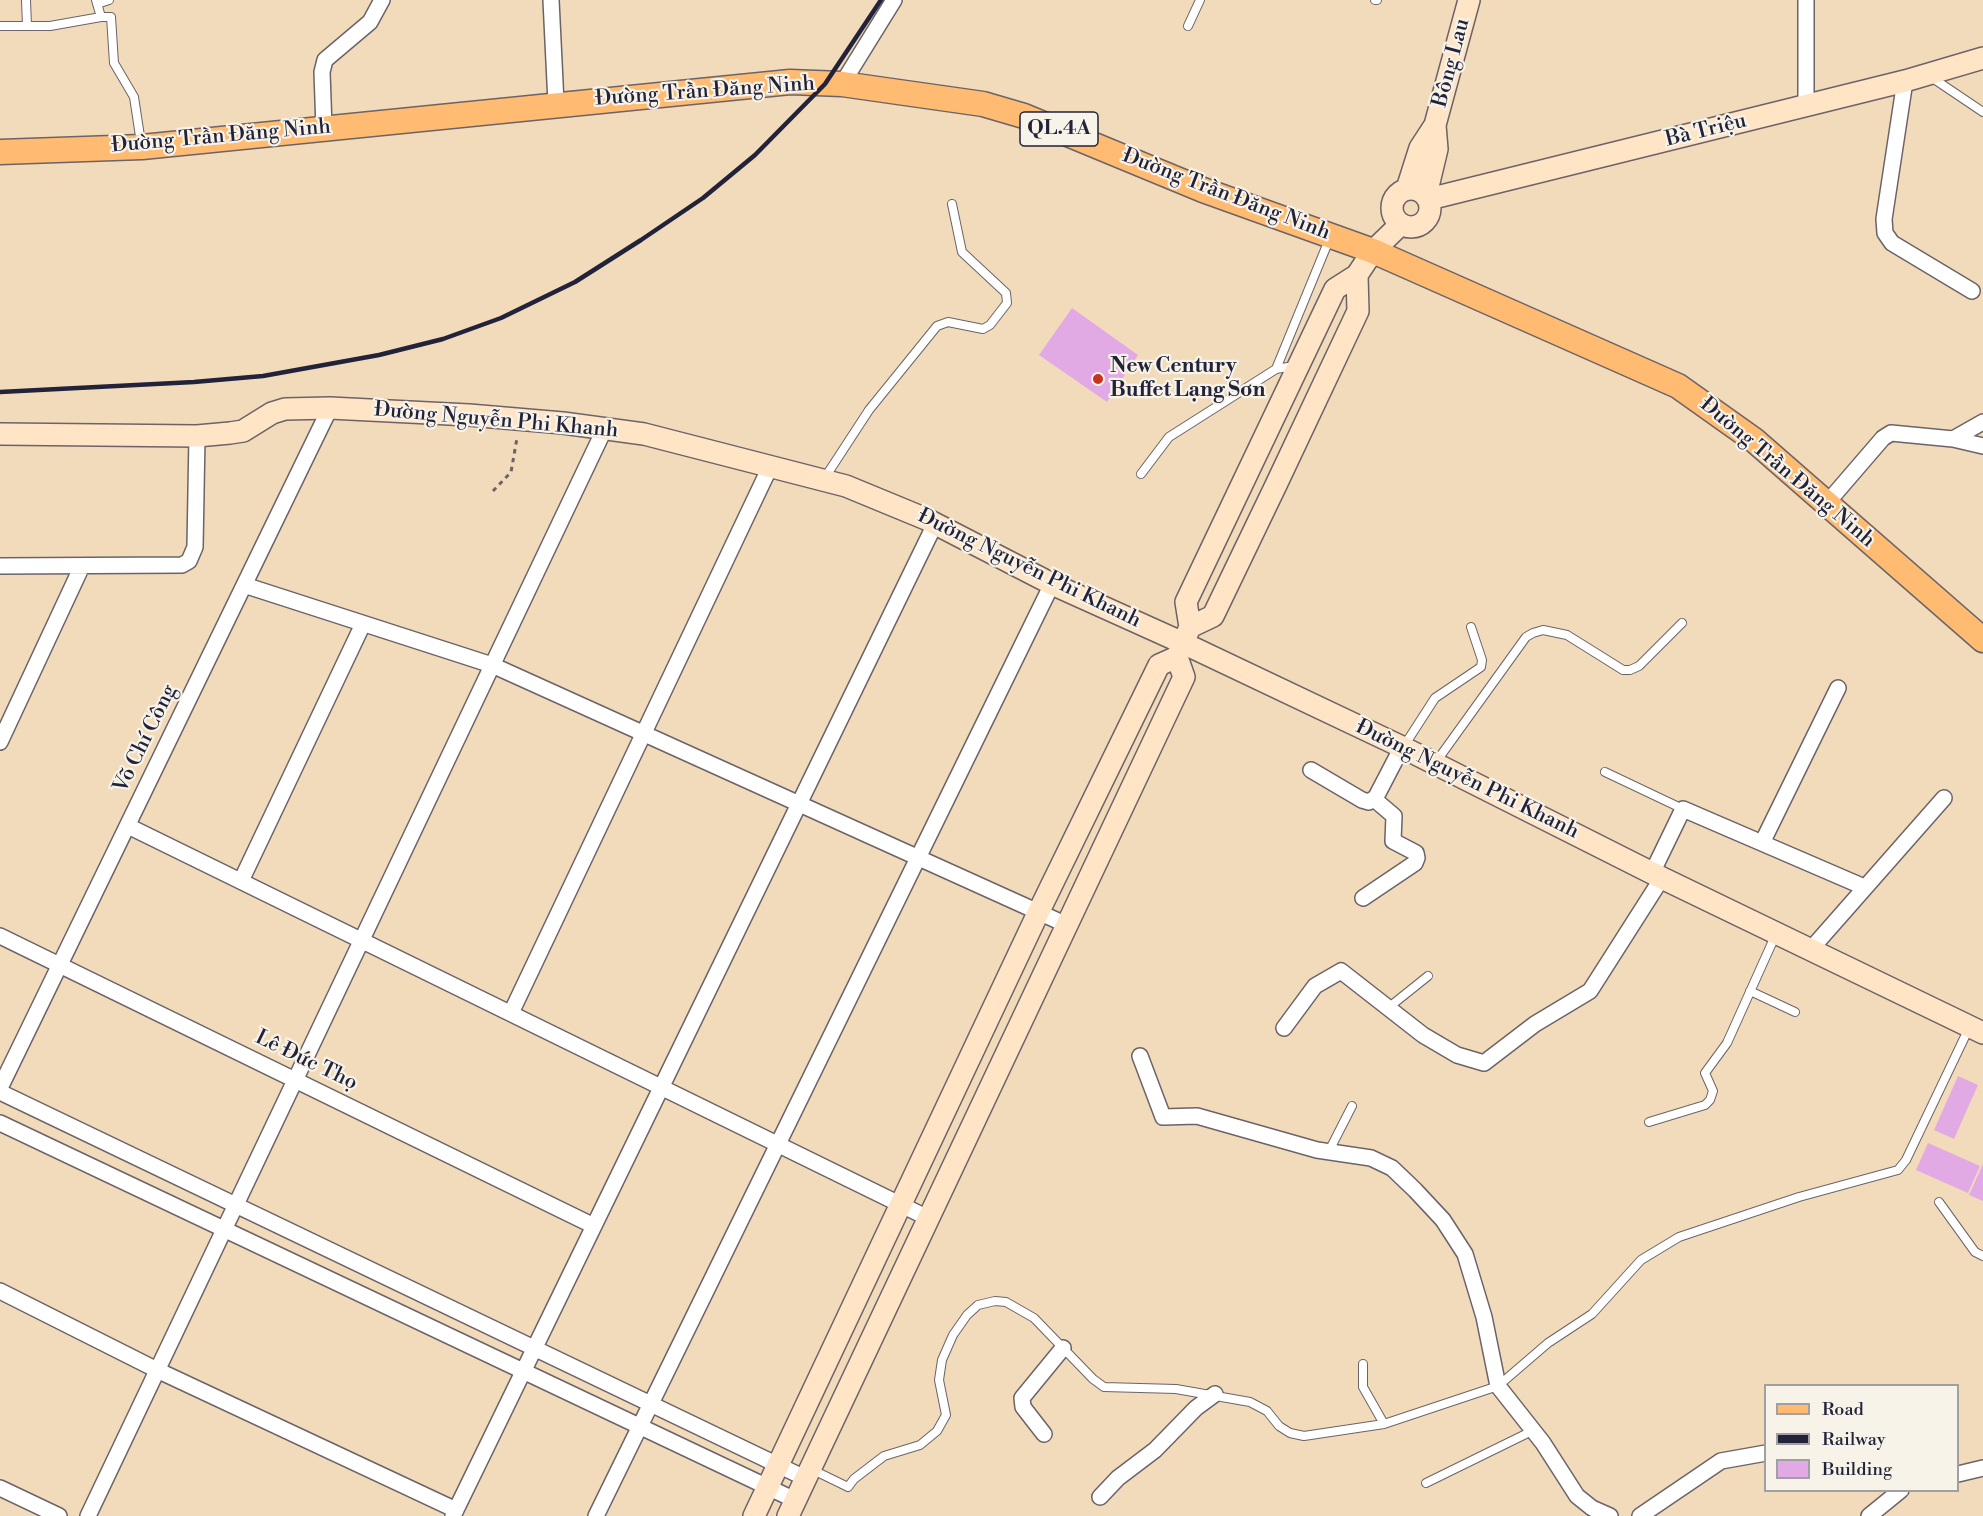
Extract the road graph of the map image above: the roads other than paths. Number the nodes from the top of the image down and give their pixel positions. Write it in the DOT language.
graph roads {
  1 [pos="26,0"];
  2 [pos="109,0"];
  3 [pos="382,0"];
  4 [pos="551,0"];
  5 [pos="894,0"];
  6 [pos="1200,0"];
  7 [pos="1469,0"];
  8 [pos="1806,0"];
  9 [pos="96,2"];
  10 [pos="101,17"];
  11 [pos="0,26"];
  12 [pos="27,26"];
  13 [pos="1188,26"];
  14 [pos="1983,57"];
  15 [pos="1927,74"];
  16 [pos="1905,81"];
  17 [pos="842,84"];
  18 [pos="556,103"];
  19 [pos="1806,106"];
  20 [pos="1983,112"];
  21 [pos="324,128"];
  22 [pos="142,147"];
  23 [pos="0,153"];
  24 [pos="1420,195"];
  25 [pos="952,204"];
  26 [pos="1401,225"];
  27 [pos="1331,235"];
  28 [pos="1373,251"];
  29 [pos="1357,275"];
  30 [pos="1972,291"];
  31 [pos="1299,365"];
  32 [pos="1275,369"];
  33 [pos="330,408"];
  34 [pos="1983,422"];
  35 [pos="605,428"];
  36 [pos="0,434"];
  37 [pos="197,436"];
  38 [pos="1953,439"];
  39 [pos="1983,446"];
  40 [pos="770,467"];
  41 [pos="1141,474"];
  42 [pos="824,480"];
  43 [pos="1827,503"];
  44 [pos="935,524"];
  45 [pos="0,566"];
  46 [pos="82,566"];
  47 [pos="1052,584"];
  48 [pos="244,585"];
  49 [pos="1682,623"];
  50 [pos="363,624"];
  51 [pos="1471,627"];
  52 [pos="1983,640"];
  53 [pos="1184,643"];
  54 [pos="492,665"];
  55 [pos="1838,688"];
  56 [pos="643,734"];
  57 [pos="0,742"];
  58 [pos="1402,747"];
  59 [pos="1435,763"];
  60 [pos="1311,770"];
  61 [pos="1605,772"];
  62 [pos="1944,798"];
  63 [pos="1374,799"];
  64 [pos="799,803"];
  65 [pos="1683,809"];
  66 [pos="128,826"];
  67 [pos="1762,841"];
  68 [pos="918,857"];
  69 [pos="1657,876"];
  70 [pos="241,881"];
  71 [pos="1864,887"];
  72 [pos="1363,898"];
  73 [pos="1039,911"];
  74 [pos="1067,925"];
  75 [pos="1776,932"];
  76 [pos="0,936"];
  77 [pos="361,940"];
  78 [pos="1812,948"];
  79 [pos="62,965"];
  80 [pos="1428,976"];
  81 [pos="1750,991"];
  82 [pos="1388,1008"];
  83 [pos="1794,1012"];
  84 [pos="511,1013"];
  85 [pos="1284,1028"];
  86 [pos="1976,1030"];
  87 [pos="1140,1056"];
  88 [pos="295,1079"];
  89 [pos="662,1087"];
  90 [pos="0,1090"];
  91 [pos="1352,1106"];
  92 [pos="1649,1122"];
  93 [pos="0,1123"];
  94 [pos="778,1144"];
  95 [pos="1329,1151"];
  96 [pos="1939,1202"];
  97 [pos="901,1205"];
  98 [pos="235,1206"];
  99 [pos="928,1218"];
  100 [pos="594,1226"];
  101 [pos="224,1230"];
  102 [pos="1983,1256"];
  103 [pos="0,1291"];
  104 [pos="533,1348"];
  105 [pos="1063,1348"];
  106 [pos="1363,1364"];
  107 [pos="157,1370"];
  108 [pos="522,1371"];
  109 [pos="1497,1386"];
  110 [pos="1215,1394"];
  111 [pos="651,1405"];
  112 [pos="1384,1424"];
  113 [pos="640,1426"];
  114 [pos="1533,1431"];
  115 [pos="1044,1434"];
  116 [pos="1764,1453"];
  117 [pos="779,1465"];
  118 [pos="1983,1467"];
  119 [pos="808,1473"];
  120 [pos="1959,1474"];
  121 [pos="1426,1483"];
  122 [pos="768,1487"];
  123 [pos="0,1488"];
  124 [pos="1900,1492"];
  125 [pos="1100,1497"];
  126 [pos="791,1508"];
  127 [pos="455,1513"];
  128 [pos="59,1516"];
  129 [pos="87,1516"];
  130 [pos="596,1516"];
  131 [pos="754,1516"];
  132 [pos="1610,1516"];
  133 [pos="1640,1516"];
  134 [pos="1869,1516"];
  1 -- 12 [label="lane"];
  2 -- 9 [label="lane"];
  3 -- 21 [label="street"];
  4 -- 18 [label="street"];
  5 -- 17 [label="street"];
  6 -- 13 [label="lane"];
  7 -- 24 [label="street, Bông Lau"];
  8 -- 19 [label="street"];
  9 -- 10 [label="lane"];
  10 -- 12 [label="lane"];
  10 -- 22 [label="lane"];
  11 -- 12 [label="lane"];
  14 -- 15 [label="street, Bà Triệu"];
  15 -- 16 [label="street, Bà Triệu"];
  15 -- 20 [label="lane"];
  16 -- 19 [label="street, Bà Triệu"];
  16 -- 30 [label="street"];
  17 -- 18 [label="main road, Đường Trần Đăng Ninh / QL.4A"];
  17 -- 27 [label="main road, Đường Trần Đăng Ninh / QL.4A"];
  18 -- 21 [label="main road, Đường Trần Đăng Ninh / QL.4A"];
  19 -- 24 [label="street, Bà Triệu"];
  21 -- 22 [label="main road, Đường Trần Đăng Ninh / QL.4A"];
  22 -- 23 [label="main road, Đường Trần Đăng Ninh / QL.4A"];
  24 -- 26 [label="street"];
  24 -- 26 [label="street"];
  25 -- 42 [label="lane"];
  26 -- 28 [label="street"];
  27 -- 28 [label="main road, Đường Trần Đăng Ninh / QL.4A"];
  27 -- 32 [label="lane"];
  28 -- 29 [label="street"];
  28 -- 43 [label="main road, Đường Trần Đăng Ninh / QL.4A"];
  29 -- 31 [label="street"];
  29 -- 53 [label="street"];
  31 -- 32 [label="lane"];
  31 -- 53 [label="street"];
  32 -- 41 [label="lane"];
  33 -- 35 [label="street, Đường Nguyễn Phi Khanh"];
  33 -- 37 [label="street, Đường Nguyễn Phi Khanh"];
  33 -- 48 [label="street, Võ Chí Công"];
  34 -- 38 [label="street"];
  35 -- 40 [label="street, Đường Nguyễn Phi Khanh"];
  35 -- 54 [label="street"];
  36 -- 37 [label="street, Đường Nguyễn Phi Khanh"];
  37 -- 46 [label="street"];
  38 -- 39 [label="street"];
  38 -- 43 [label="street"];
  40 -- 42 [label="street, Đường Nguyễn Phi Khanh"];
  40 -- 56 [label="street"];
  42 -- 44 [label="street, Đường Nguyễn Phi Khanh"];
  43 -- 52 [label="main road, Đường Trần Đăng Ninh / QL.4A"];
  44 -- 47 [label="street, Đường Nguyễn Phi Khanh"];
  44 -- 64 [label="street"];
  45 -- 46 [label="street"];
  46 -- 57 [label="street"];
  47 -- 53 [label="street, Đường Nguyễn Phi Khanh"];
  47 -- 68 [label="street"];
  48 -- 50 [label="street"];
  48 -- 66 [label="street, Võ Chí Công"];
  49 -- 59 [label="lane"];
  50 -- 54 [label="street"];
  50 -- 70 [label="street"];
  51 -- 58 [label="lane"];
  53 -- 58 [label="street, Đường Nguyễn Phi Khanh"];
  53 -- 73 [label="street"];
  53 -- 74 [label="street"];
  54 -- 56 [label="street"];
  54 -- 77 [label="street"];
  55 -- 67 [label="street"];
  56 -- 64 [label="street"];
  56 -- 84 [label="street"];
  58 -- 59 [label="street, Đường Nguyễn Phi Khanh"];
  58 -- 63 [label="street"];
  59 -- 69 [label="street, Đường Nguyễn Phi Khanh"];
  60 -- 63 [label="street"];
  61 -- 65 [label="lane"];
  62 -- 71 [label="street"];
  63 -- 72 [label="street"];
  64 -- 68 [label="street"];
  64 -- 89 [label="street"];
  65 -- 67 [label="street"];
  65 -- 69 [label="street"];
  66 -- 70 [label="street"];
  66 -- 79 [label="street, Võ Chí Công"];
  67 -- 71 [label="street"];
  68 -- 73 [label="street"];
  68 -- 94 [label="street"];
  69 -- 75 [label="street, Đường Nguyễn Phi Khanh"];
  69 -- 82 [label="street"];
  70 -- 77 [label="street"];
  71 -- 78 [label="street"];
  73 -- 74 [label="street"];
  73 -- 97 [label="street"];
  74 -- 99 [label="street"];
  75 -- 78 [label="street, Đường Nguyễn Phi Khanh"];
  75 -- 81 [label="lane"];
  76 -- 79 [label="street, Lê Đức Thọ"];
  77 -- 84 [label="street"];
  77 -- 88 [label="street"];
  78 -- 86 [label="street, Đường Nguyễn Phi Khanh"];
  79 -- 88 [label="street, Lê Đức Thọ"];
  79 -- 90 [label="street, Võ Chí Công"];
  80 -- 82 [label="lane"];
  81 -- 83 [label="lane"];
  81 -- 92 [label="lane"];
  82 -- 85 [label="street"];
  84 -- 89 [label="street"];
  86 -- 109 [label="lane"];
  87 -- 95 [label="street"];
  88 -- 98 [label="street"];
  88 -- 100 [label="street, Lê Đức Thọ"];
  89 -- 94 [label="street"];
  89 -- 100 [label="street"];
  90 -- 98 [label="street"];
  91 -- 95 [label="lane"];
  93 -- 101 [label="street"];
  94 -- 97 [label="street"];
  94 -- 111 [label="street"];
  95 -- 109 [label="street"];
  96 -- 102 [label="lane"];
  97 -- 99 [label="street"];
  97 -- 117 [label="street"];
  98 -- 101 [label="street"];
  98 -- 104 [label="street"];
  99 -- 119 [label="street"];
  100 -- 104 [label="street"];
  101 -- 107 [label="street"];
  101 -- 108 [label="street"];
  103 -- 107 [label="street"];
  104 -- 108 [label="street"];
  104 -- 111 [label="street"];
  105 -- 110 [label="lane"];
  105 -- 115 [label="street"];
  105 -- 119 [label="lane"];
  106 -- 112 [label="lane"];
  107 -- 127 [label="street"];
  107 -- 129 [label="street"];
  108 -- 113 [label="street"];
  108 -- 127 [label="street"];
  109 -- 112 [label="lane"];
  109 -- 114 [label="street"];
  110 -- 112 [label="lane"];
  110 -- 125 [label="street"];
  111 -- 113 [label="street"];
  111 -- 117 [label="street"];
  113 -- 122 [label="street"];
  113 -- 130 [label="street"];
  114 -- 121 [label="lane"];
  114 -- 132 [label="street"];
  116 -- 133 [label="street"];
  117 -- 119 [label="street"];
  117 -- 122 [label="street"];
  118 -- 120 [label="street"];
  119 -- 126 [label="street"];
  122 -- 126 [label="street"];
  122 -- 131 [label="street"];
  123 -- 128 [label="street"];
  124 -- 134 [label="street"];
}
